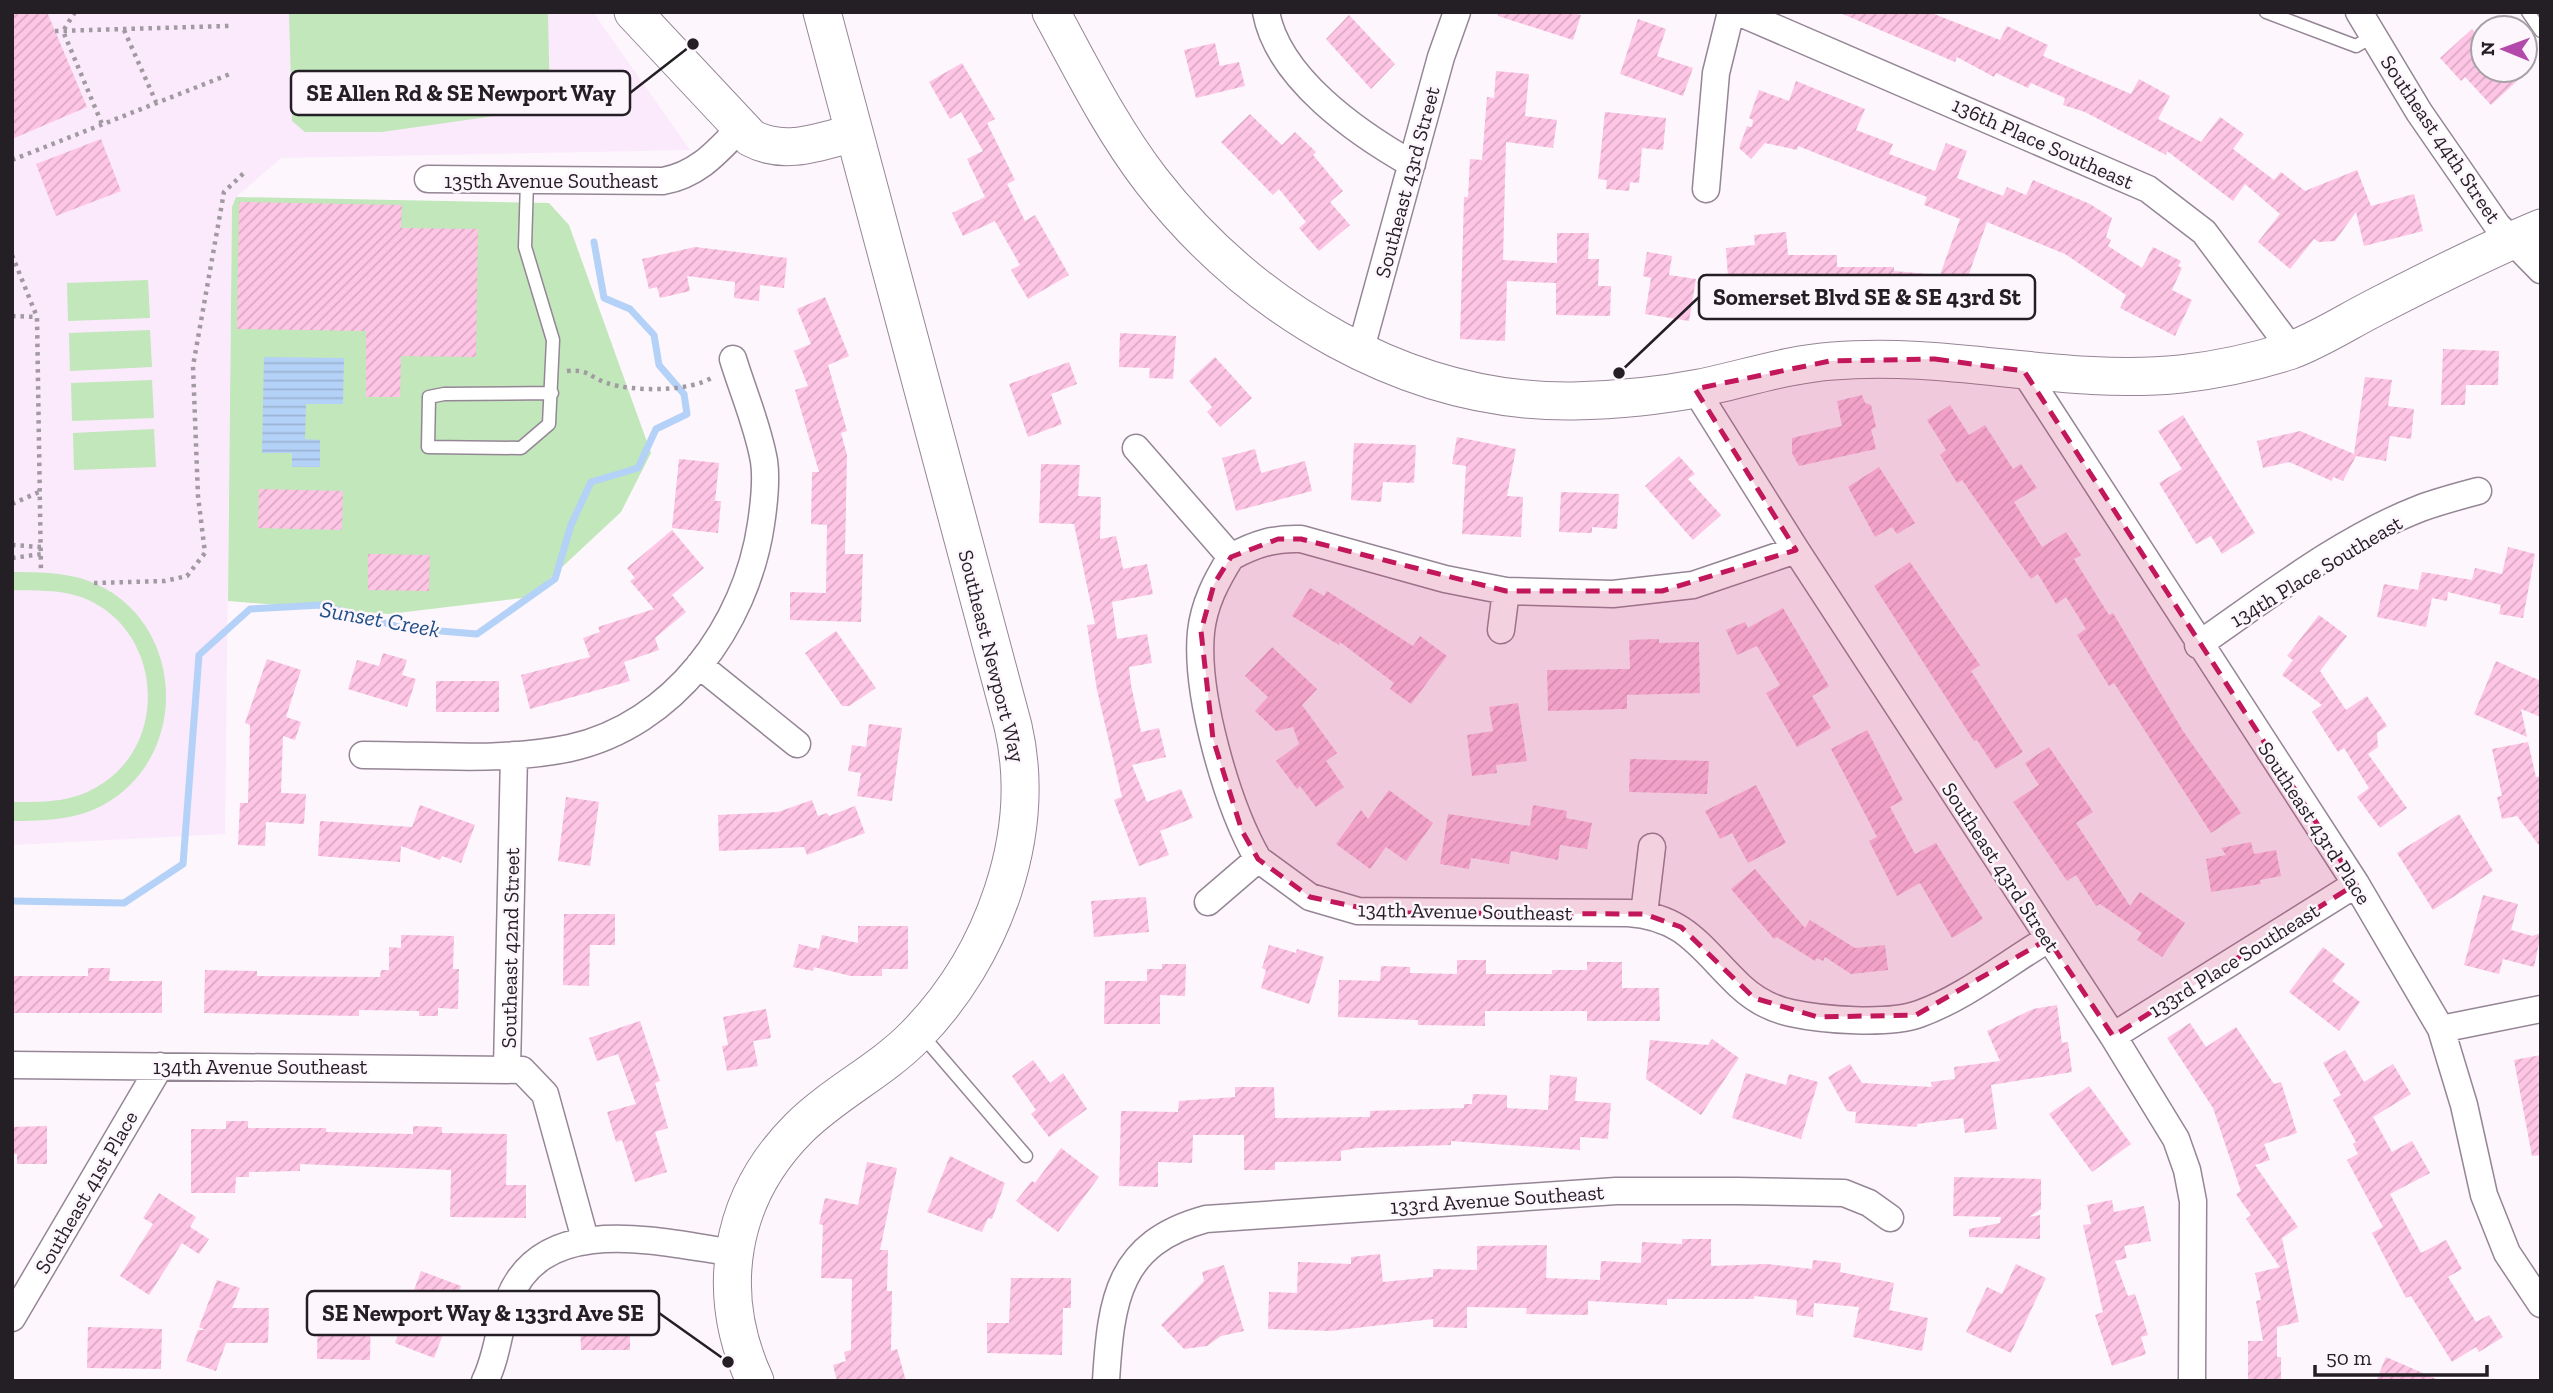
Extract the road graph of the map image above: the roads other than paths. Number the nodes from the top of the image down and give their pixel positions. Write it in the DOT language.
graph roads {
  1 [pos="633,12"];
  2 [pos="1051,12"];
  3 [pos="1266,12"];
  4 [pos="1457,12"];
  5 [pos="1731,12"];
  6 [pos="1738,12"];
  7 [pos="2266,12"];
  8 [pos="2359,12"];
  9 [pos="2528,12"];
  10 [pos="823,13"];
  11 [pos="2541,30"];
  12 [pos="2373,36"];
  13 [pos="739,129"];
  14 [pos="853,133"];
  15 [pos="1412,164"];
  16 [pos="428,179"];
  17 [pos="527,181"];
  18 [pos="1706,189"];
  19 [pos="2526,234"];
  20 [pos="2541,270"];
  21 [pos="2292,350"];
  22 [pos="1360,352"];
  23 [pos="733,359"];
  24 [pos="2024,371"];
  25 [pos="1695,389"];
  26 [pos="552,393"];
  27 [pos="1136,448"];
  28 [pos="2478,491"];
  29 [pos="1796,550"];
  30 [pos="1231,557"];
  31 [pos="1506,591"];
  32 [pos="1501,630"];
  33 [pos="2198,645"];
  34 [pos="699,665"];
  35 [pos="797,744"];
  36 [pos="363,755"];
  37 [pos="514,755"];
  38 [pos="1652,847"];
  39 [pos="1258,859"];
  40 [pos="2356,884"];
  41 [pos="1208,902"];
  42 [pos="1644,914"];
  43 [pos="2048,939"];
  44 [pos="2541,1009"];
  45 [pos="2441,1029"];
  46 [pos="919,1031"];
  47 [pos="2113,1036"];
  48 [pos="12,1065"];
  49 [pos="160,1066"];
  50 [pos="507,1068"];
  51 [pos="1026,1156"];
  52 [pos="1890,1218"];
  53 [pos="584,1239"];
  54 [pos="735,1253"];
  55 [pos="2541,1304"];
  56 [pos="12,1318"];
  57 [pos="485,1381"];
  58 [pos="755,1381"];
  59 [pos="1106,1381"];
  60 [pos="2192,1381"];
  1 -- 13 [label="street"];
  2 -- 22 [label="street"];
  3 -- 15 [label="street"];
  4 -- 15 [label="street, Southeast 43rd Street"];
  5 -- 18 [label="street"];
  6 -- 21 [label="street, 136th Place Southeast"];
  7 -- 12 [label="lane, Southeast 44th Street"];
  8 -- 12 [label="street, Southeast 44th Street"];
  9 -- 11 [label="lane"];
  10 -- 14 [label="street, Southeast Newport Way"];
  12 -- 19 [label="street, Southeast 44th Street"];
  13 -- 14 [label="street"];
  13 -- 17 [label="street, 135th Avenue Southeast"];
  14 -- 46 [label="street, Southeast Newport Way"];
  15 -- 22 [label="street, Southeast 43rd Street"];
  16 -- 17 [label="street, 135th Avenue Southeast"];
  17 -- 26 [label="lane"];
  19 -- 20 [label="street, Southeast 44th Street"];
  19 -- 21 [label="street"];
  21 -- 24 [label="street"];
  22 -- 25 [label="street"];
  23 -- 34 [label="street"];
  24 -- 25 [label="street"];
  24 -- 33 [label="street, Southeast 43rd Place"];
  25 -- 29 [label="street, Southeast 43rd Street"];
  26 -- 26 [label="lane"];
  27 -- 30 [label="street"];
  28 -- 33 [label="street, 134th Place Southeast"];
  29 -- 31 [label="street"];
  29 -- 43 [label="street, Southeast 43rd Street"];
  30 -- 31 [label="street"];
  30 -- 39 [label="street"];
  31 -- 32 [label="street"];
  33 -- 40 [label="street, Southeast 43rd Place"];
  34 -- 35 [label="street"];
  34 -- 37 [label="street"];
  36 -- 37 [label="street"];
  37 -- 50 [label="street, Southeast 42nd Street"];
  38 -- 42 [label="street"];
  39 -- 41 [label="street"];
  39 -- 42 [label="street, 134th Avenue Southeast"];
  40 -- 45 [label="street, Southeast 43rd Place"];
  40 -- 47 [label="street, 133rd Place Southeast"];
  42 -- 43 [label="street, 134th Avenue Southeast"];
  43 -- 47 [label="street, Southeast 43rd Street"];
  44 -- 45 [label="street"];
  45 -- 55 [label="street, Southeast 43rd Place"];
  46 -- 51 [label="lane"];
  46 -- 54 [label="street, Southeast Newport Way"];
  47 -- 60 [label="street, Southeast 43rd Street"];
  48 -- 49 [label="street, 134th Avenue Southeast"];
  49 -- 50 [label="street, 134th Avenue Southeast"];
  49 -- 56 [label="street, Southeast 41st Place"];
  50 -- 53 [label="street, Southeast 42nd Street"];
  52 -- 59 [label="street, 133rd Avenue Southeast"];
  53 -- 54 [label="street"];
  53 -- 57 [label="street"];
  54 -- 58 [label="street, Southeast Newport Way"];
}
